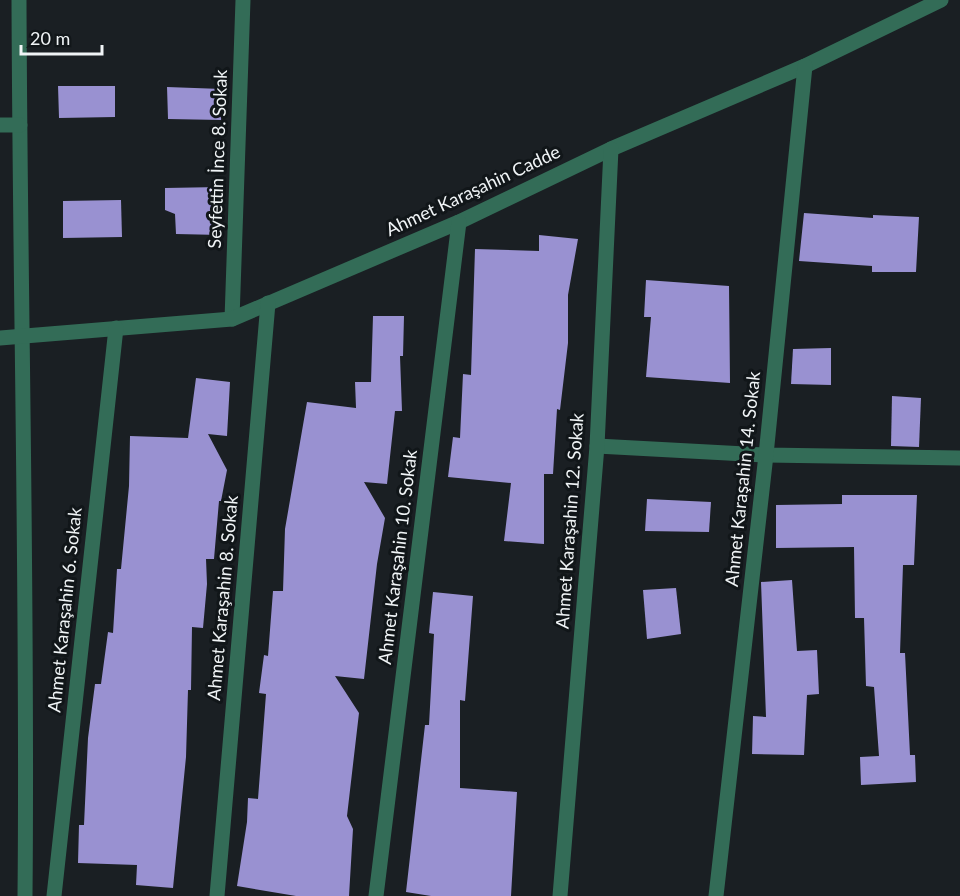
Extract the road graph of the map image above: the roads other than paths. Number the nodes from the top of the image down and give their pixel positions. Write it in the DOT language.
graph roads {
  1 [pos="19,0"];
  2 [pos="243,0"];
  3 [pos="941,0"];
  4 [pos="805,66"];
  5 [pos="0,124"];
  6 [pos="20,125"];
  7 [pos="611,149"];
  8 [pos="459,222"];
  9 [pos="268,303"];
  10 [pos="232,319"];
  11 [pos="116,328"];
  12 [pos="20,336"];
  13 [pos="0,338"];
  14 [pos="597,446"];
  15 [pos="766,456"];
  16 [pos="960,458"];
  17 [pos="25,896"];
  18 [pos="54,896"];
  19 [pos="217,896"];
  20 [pos="376,896"];
  21 [pos="560,896"];
  22 [pos="717,896"];
  1 -- 6 [label="street"];
  2 -- 10 [label="street, Seyfettin İnce 8. Sokak"];
  3 -- 4 [label="street, Ahmet Karaşahin Cadde"];
  4 -- 7 [label="street, Ahmet Karaşahin Cadde"];
  4 -- 15 [label="street, Ahmet Karaşahin 14. Sokak"];
  5 -- 6 [label="street"];
  6 -- 12 [label="street"];
  7 -- 8 [label="street, Ahmet Karaşahin Cadde"];
  7 -- 14 [label="street, Ahmet Karaşahin 12. Sokak"];
  8 -- 9 [label="street, Ahmet Karaşahin Cadde"];
  8 -- 20 [label="street, Ahmet Karaşahin 10. Sokak"];
  9 -- 10 [label="street, Ahmet Karaşahin Cadde"];
  9 -- 19 [label="street, Ahmet Karaşahin 8. Sokak"];
  10 -- 11 [label="street, Ahmet Karaşahin Cadde"];
  11 -- 12 [label="street, Ahmet Karaşahin Cadde"];
  11 -- 18 [label="street, Ahmet Karaşahin 6. Sokak"];
  12 -- 13 [label="street, Ahmet Karaşahin Cadde"];
  12 -- 17 [label="street"];
  14 -- 15 [label="street"];
  14 -- 21 [label="street, Ahmet Karaşahin 12. Sokak"];
  15 -- 16 [label="street"];
  15 -- 22 [label="street, Ahmet Karaşahin 14. Sokak"];
}
